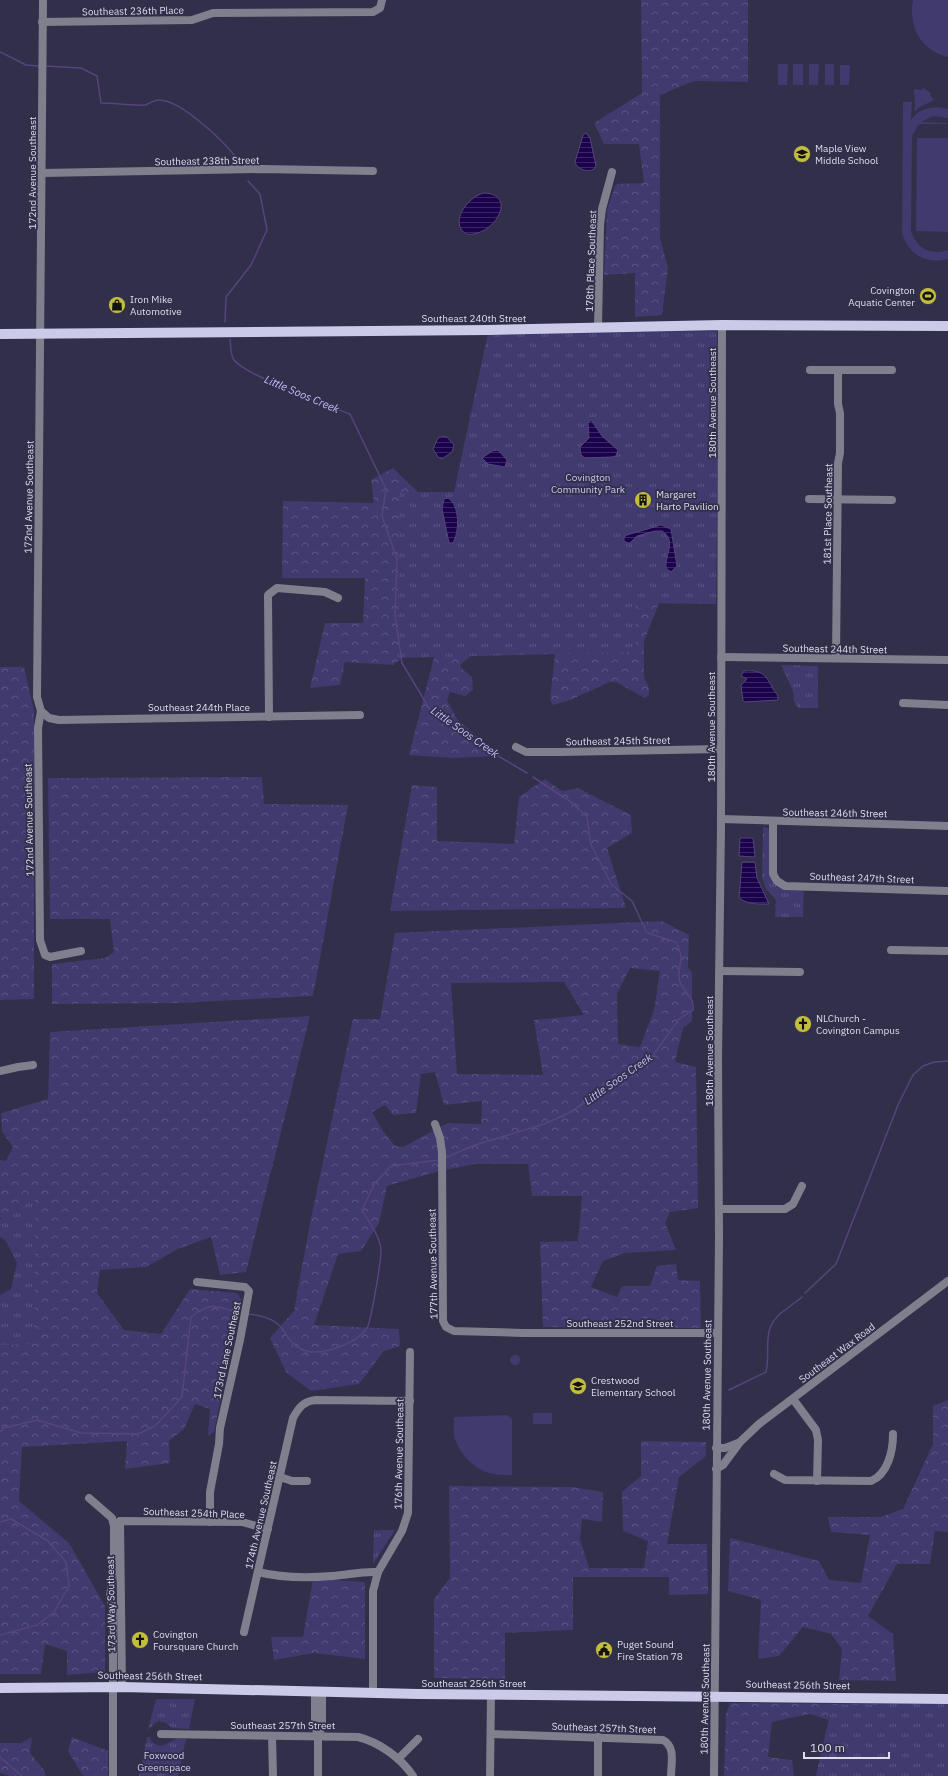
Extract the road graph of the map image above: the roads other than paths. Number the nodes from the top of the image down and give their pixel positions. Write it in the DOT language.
graph roads {
  1 [pos="43,0"];
  2 [pos="382,0"];
  3 [pos="42,22"];
  4 [pos="373,171"];
  5 [pos="612,172"];
  6 [pos="42,173"];
  7 [pos="722,325"];
  8 [pos="948,326"];
  9 [pos="598,328"];
  10 [pos="40,333"];
  11 [pos="0,334"];
  12 [pos="810,370"];
  13 [pos="838,370"];
  14 [pos="892,370"];
  15 [pos="809,499"];
  16 [pos="838,500"];
  17 [pos="892,500"];
  18 [pos="338,598"];
  19 [pos="721,657"];
  20 [pos="836,658"];
  21 [pos="948,660"];
  22 [pos="903,703"];
  23 [pos="948,705"];
  24 [pos="41,711"];
  25 [pos="360,715"];
  26 [pos="269,717"];
  27 [pos="516,747"];
  28 [pos="721,749"];
  29 [pos="722,819"];
  30 [pos="773,822"];
  31 [pos="948,826"];
  32 [pos="948,891"];
  33 [pos="891,950"];
  34 [pos="948,951"];
  35 [pos="81,952"];
  36 [pos="720,971"];
  37 [pos="800,972"];
  38 [pos="33,1065"];
  39 [pos="0,1072"];
  40 [pos="435,1124"];
  41 [pos="802,1186"];
  42 [pos="719,1209"];
  43 [pos="948,1281"];
  44 [pos="197,1282"];
  45 [pos="718,1332"];
  46 [pos="523,1333"];
  47 [pos="410,1352"];
  48 [pos="793,1399"];
  49 [pos="410,1401"];
  50 [pos="893,1434"];
  51 [pos="740,1442"];
  52 [pos="716,1448"];
  53 [pos="716,1469"];
  54 [pos="774,1474"];
  55 [pos="280,1477"];
  56 [pos="817,1481"];
  57 [pos="307,1482"];
  58 [pos="89,1498"];
  59 [pos="120,1521"];
  60 [pos="210,1522"];
  61 [pos="268,1529"];
  62 [pos="258,1572"];
  63 [pos="378,1572"];
  64 [pos="244,1632"];
  65 [pos="117,1687"];
  66 [pos="0,1688"];
  67 [pos="318,1692"];
  68 [pos="373,1693"];
  69 [pos="491,1695"];
  70 [pos="716,1696"];
  71 [pos="948,1698"];
  72 [pos="161,1734"];
  73 [pos="492,1734"];
  74 [pos="272,1736"];
  75 [pos="318,1736"];
  76 [pos="598,1737"];
  77 [pos="418,1739"];
  78 [pos="398,1759"];
  79 [pos="113,1776"];
  80 [pos="273,1776"];
  81 [pos="318,1776"];
  82 [pos="413,1776"];
  83 [pos="490,1776"];
  84 [pos="598,1776"];
  85 [pos="671,1776"];
  86 [pos="714,1776"];
  1 -- 3 [label="street, 172nd Avenue Southeast"];
  2 -- 3 [label="street, Southeast 236th Place"];
  3 -- 6 [label="street, 172nd Avenue Southeast"];
  4 -- 6 [label="street, Southeast 238th Street"];
  5 -- 9 [label="street, 178th Place Southeast"];
  6 -- 10 [label="street, 172nd Avenue Southeast"];
  7 -- 8 [label="main road, Southeast 240th Street"];
  7 -- 9 [label="main road, Southeast 240th Street"];
  7 -- 19 [label="street, 180th Avenue Southeast"];
  9 -- 10 [label="main road, Southeast 240th Street"];
  10 -- 11 [label="main road, Southeast 240th Street"];
  10 -- 24 [label="street, 172nd Avenue Southeast"];
  12 -- 13 [label="street"];
  13 -- 14 [label="street"];
  13 -- 16 [label="street, 181st Place Southeast"];
  15 -- 16 [label="street"];
  16 -- 17 [label="street"];
  16 -- 20 [label="street, 181st Place Southeast"];
  18 -- 26 [label="street"];
  19 -- 20 [label="street, Southeast 244th Street"];
  19 -- 28 [label="street, 180th Avenue Southeast"];
  20 -- 21 [label="street, Southeast 244th Street"];
  22 -- 23 [label="street"];
  24 -- 26 [label="street, Southeast 244th Place"];
  24 -- 35 [label="street, 172nd Avenue Southeast"];
  25 -- 26 [label="street, Southeast 244th Place"];
  27 -- 28 [label="street, Southeast 245th Street"];
  28 -- 29 [label="street, 180th Avenue Southeast"];
  29 -- 30 [label="street, Southeast 246th Street"];
  29 -- 36 [label="street, 180th Avenue Southeast"];
  30 -- 31 [label="street, Southeast 246th Street"];
  30 -- 32 [label="street, Southeast 247th Street"];
  33 -- 34 [label="street"];
  36 -- 37 [label="street"];
  36 -- 42 [label="street, 180th Avenue Southeast"];
  38 -- 39 [label="street"];
  40 -- 46 [label="street, 177th Avenue Southeast"];
  41 -- 42 [label="street"];
  42 -- 45 [label="street, 180th Avenue Southeast"];
  43 -- 48 [label="street, Southeast Wax Road"];
  44 -- 60 [label="street, 173rd Lane Southeast"];
  45 -- 46 [label="street, Southeast 252nd Street"];
  45 -- 52 [label="street, 180th Avenue Southeast"];
  47 -- 49 [label="street, 176th Avenue Southeast"];
  48 -- 51 [label="street, Southeast Wax Road"];
  48 -- 56 [label="street"];
  49 -- 55 [label="street, 174th Avenue Southeast"];
  49 -- 63 [label="street, 176th Avenue Southeast"];
  50 -- 56 [label="street"];
  51 -- 52 [label="street, Southeast Wax Road"];
  51 -- 53 [label="street, Southeast Wax Road"];
  52 -- 53 [label="street, 180th Avenue Southeast"];
  53 -- 70 [label="street, 180th Avenue Southeast"];
  54 -- 56 [label="street"];
  55 -- 57 [label="street"];
  55 -- 61 [label="street, 174th Avenue Southeast"];
  58 -- 65 [label="street"];
  59 -- 60 [label="street, Southeast 254th Place"];
  59 -- 65 [label="street, 173rd Way Southeast"];
  60 -- 61 [label="street, Southeast 254th Place"];
  61 -- 62 [label="street, 174th Avenue Southeast"];
  62 -- 63 [label="street"];
  62 -- 64 [label="street, 174th Avenue Southeast"];
  63 -- 68 [label="street, 176th Avenue Southeast"];
  65 -- 66 [label="main road, Southeast 256th Street"];
  65 -- 67 [label="main road, Southeast 256th Street"];
  65 -- 79 [label="street"];
  67 -- 68 [label="main road, Southeast 256th Street"];
  67 -- 75 [label="street"];
  68 -- 69 [label="main road, Southeast 256th Street"];
  69 -- 70 [label="main road, Southeast 256th Street"];
  69 -- 73 [label="street"];
  70 -- 71 [label="main road, Southeast 256th Street"];
  70 -- 86 [label="street, 180th Avenue Southeast"];
  72 -- 74 [label="street, Southeast 257th Street"];
  73 -- 76 [label="street, Southeast 257th Street"];
  73 -- 83 [label="street"];
  74 -- 75 [label="street, Southeast 257th Street"];
  74 -- 80 [label="street"];
  75 -- 78 [label="street, Southeast 257th Street"];
  75 -- 81 [label="street"];
  76 -- 84 [label="street"];
  76 -- 85 [label="street, Southeast 257th Street"];
  77 -- 78 [label="street"];
  78 -- 82 [label="street, Southeast 257th Street"];
}
